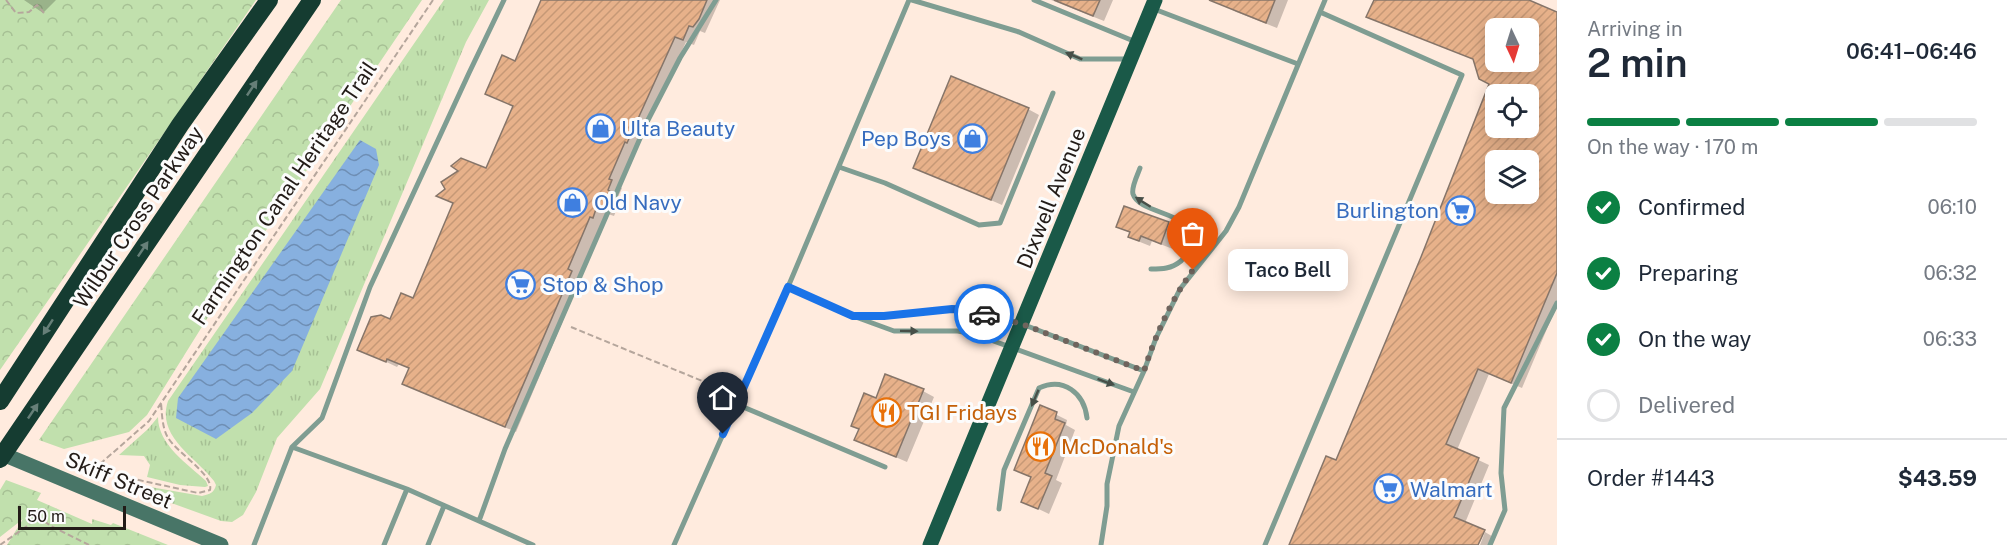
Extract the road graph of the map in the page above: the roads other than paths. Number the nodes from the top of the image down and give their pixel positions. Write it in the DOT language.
graph roads {
  1 [pos="268,0"];
  2 [pos="312,0"];
  3 [pos="504,0"];
  4 [pos="716,0"];
  5 [pos="910,0"];
  6 [pos="1034,0"];
  7 [pos="1325,0"];
  8 [pos="1153,4"];
  9 [pos="1320,12"];
  10 [pos="1138,43"];
  11 [pos="1131,59"];
  12 [pos="1299,64"];
  13 [pos="1053,93"];
  14 [pos="839,166"];
  15 [pos="1140,168"];
  16 [pos="1150,269"];
  17 [pos="788,287"];
  18 [pos="1557,303"];
  19 [pos="853,316"];
  20 [pos="1022,324"];
  21 [pos="1012,348"];
  22 [pos="1144,371"];
  23 [pos="1134,392"];
  24 [pos="0,401"];
  25 [pos="736,404"];
  26 [pos="1087,418"];
  27 [pos="292,447"];
  28 [pos="0,453"];
  29 [pos="0,459"];
  30 [pos="885,467"];
  31 [pos="407,489"];
  32 [pos="444,506"];
  33 [pos="999,509"];
  34 [pos="479,521"];
  35 [pos="514,537"];
  36 [pos="221,545"];
  37 [pos="254,545"];
  38 [pos="384,545"];
  39 [pos="428,545"];
  40 [pos="510,545"];
  41 [pos="533,545"];
  42 [pos="674,545"];
  43 [pos="930,545"];
  44 [pos="1101,545"];
  45 [pos="1265,545"];
  46 [pos="1490,545"];
  1 -- 24 [label="highway, Wilbur Cross Parkway, one-way"];
  29 -- 2 [label="highway, Wilbur Cross Parkway, one-way"];
  3 -- 27 [label="lane"];
  4 -- 34 [label="lane"];
  11 -- 5 [label="lane, one-way"];
  5 -- 14 [label="lane"];
  6 -- 10 [label="lane"];
  7 -- 9 [label="lane"];
  8 -- 10 [label="main road, Dixwell Avenue"];
  8 -- 12 [label="lane"];
  9 -- 12 [label="lane"];
  9 -- 45 [label="lane"];
  10 -- 11 [label="main road, Dixwell Avenue"];
  11 -- 20 [label="main road, Dixwell Avenue"];
  12 -- 22 [label="lane"];
  13 -- 14 [label="lane"];
  14 -- 17 [label="lane"];
  16 -- 15 [label="lane, one-way"];
  17 -- 19 [label="lane"];
  17 -- 25 [label="lane"];
  18 -- 46 [label="lane"];
  19 -- 20 [label="lane"];
  19 -- 21 [label="lane, one-way"];
  20 -- 21 [label="main road, Dixwell Avenue"];
  20 -- 22 [label="lane"];
  21 -- 23 [label="lane, one-way"];
  21 -- 43 [label="main road, Dixwell Avenue"];
  22 -- 23 [label="lane"];
  23 -- 44 [label="lane"];
  25 -- 30 [label="lane"];
  25 -- 42 [label="lane"];
  26 -- 33 [label="lane, one-way"];
  27 -- 31 [label="lane"];
  27 -- 37 [label="lane"];
  28 -- 36 [label="main road, Skiff Street"];
  31 -- 32 [label="lane"];
  31 -- 38 [label="lane"];
  32 -- 34 [label="lane"];
  32 -- 39 [label="lane"];
  34 -- 35 [label="lane"];
  35 -- 40 [label="lane"];
  35 -- 41 [label="lane"];
}
